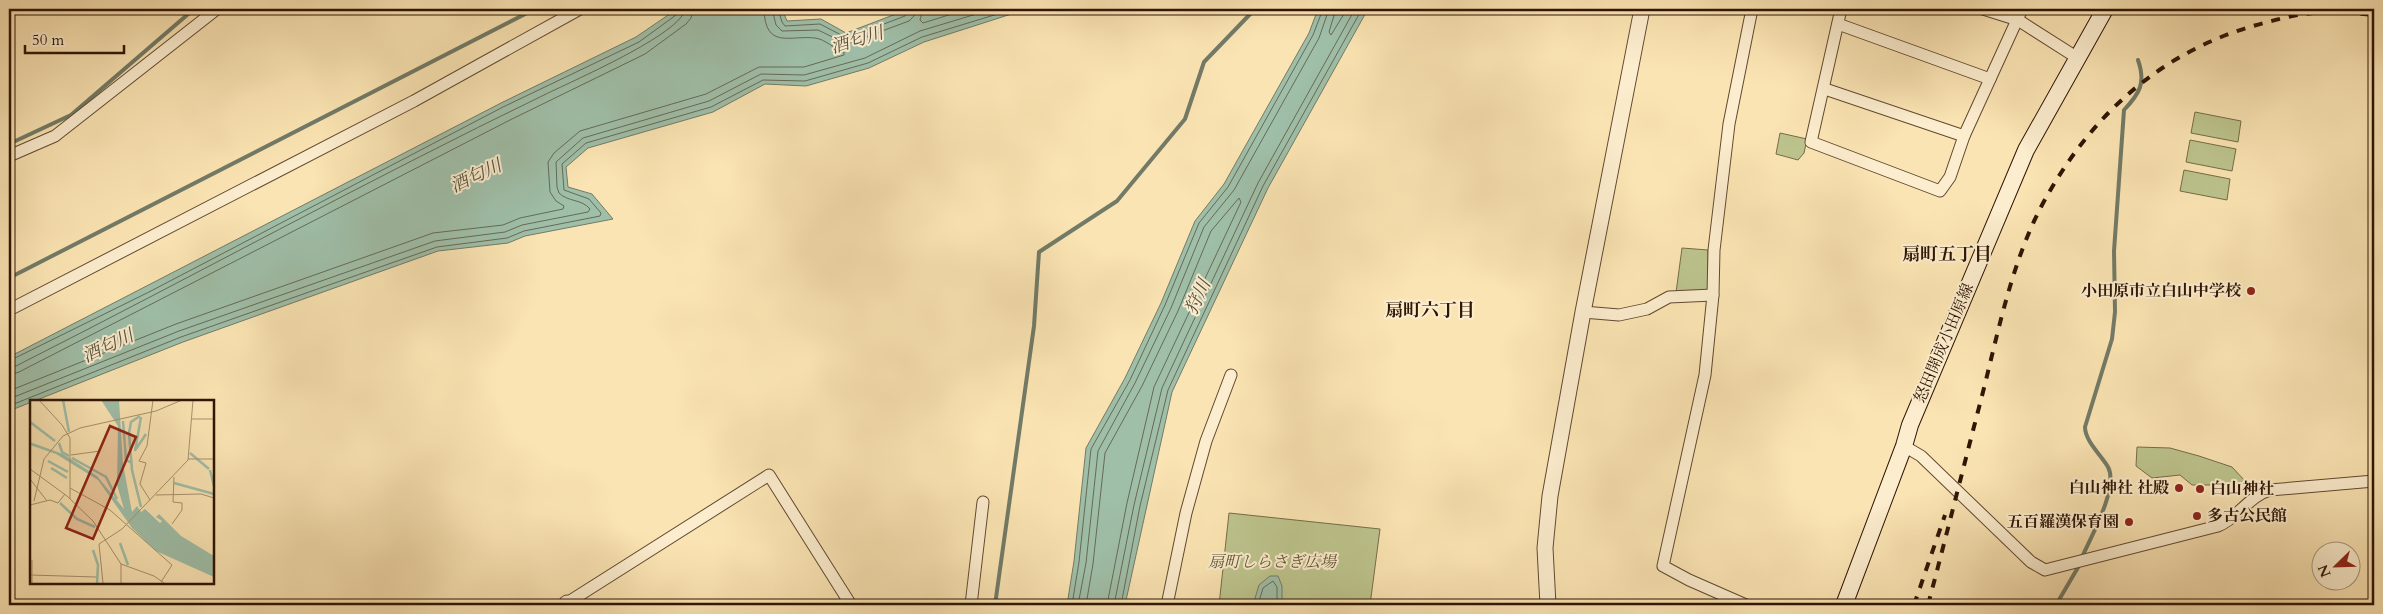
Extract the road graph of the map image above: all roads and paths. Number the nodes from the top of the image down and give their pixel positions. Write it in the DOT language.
graph roads {
  1 [pos="217,9"];
  2 [pos="580,9"];
  3 [pos="1642,9"];
  4 [pos="1752,9"];
  5 [pos="1841,9"];
  6 [pos="1983,9"];
  7 [pos="2022,9"];
  8 [pos="2105,9"];
  9 [pos="2018,20"];
  10 [pos="1838,24"];
  11 [pos="2076,57"];
  12 [pos="1990,79"];
  13 [pos="1825,88"];
  14 [pos="1964,136"];
  15 [pos="9,156"];
  16 [pos="1713,295"];
  17 [pos="9,310"];
  18 [pos="1583,312"];
  19 [pos="1231,375"];
  20 [pos="1904,446"];
  21 [pos="2374,481"];
  22 [pos="983,502"];
  23 [pos="567,604"];
  24 [pos="850,605"];
  25 [pos="971,605"];
  26 [pos="1167,605"];
  27 [pos="1548,605"];
  28 [pos="1746,605"];
  29 [pos="1844,605"];
  1 -- 15 [label="street"];
  2 -- 17 [label="street"];
  3 -- 18 [label="street"];
  4 -- 16 [label="street"];
  5 -- 10 [label="street"];
  6 -- 9 [label="street"];
  7 -- 9 [label="street"];
  8 -- 11 [label="main road, 怒田開成小田原線"];
  9 -- 11 [label="street"];
  9 -- 12 [label="street"];
  10 -- 12 [label="street"];
  10 -- 13 [label="street"];
  11 -- 20 [label="main road, 怒田開成小田原線"];
  12 -- 14 [label="street"];
  13 -- 14 [label="street"];
  13 -- 14 [label="street"];
  16 -- 18 [label="street"];
  16 -- 28 [label="street"];
  18 -- 27 [label="street"];
  19 -- 26 [label="street"];
  20 -- 21 [label="street"];
  20 -- 29 [label="main road, 怒田開成小田原線"];
  22 -- 25 [label="street"];
  23 -- 24 [label="street"];
}
